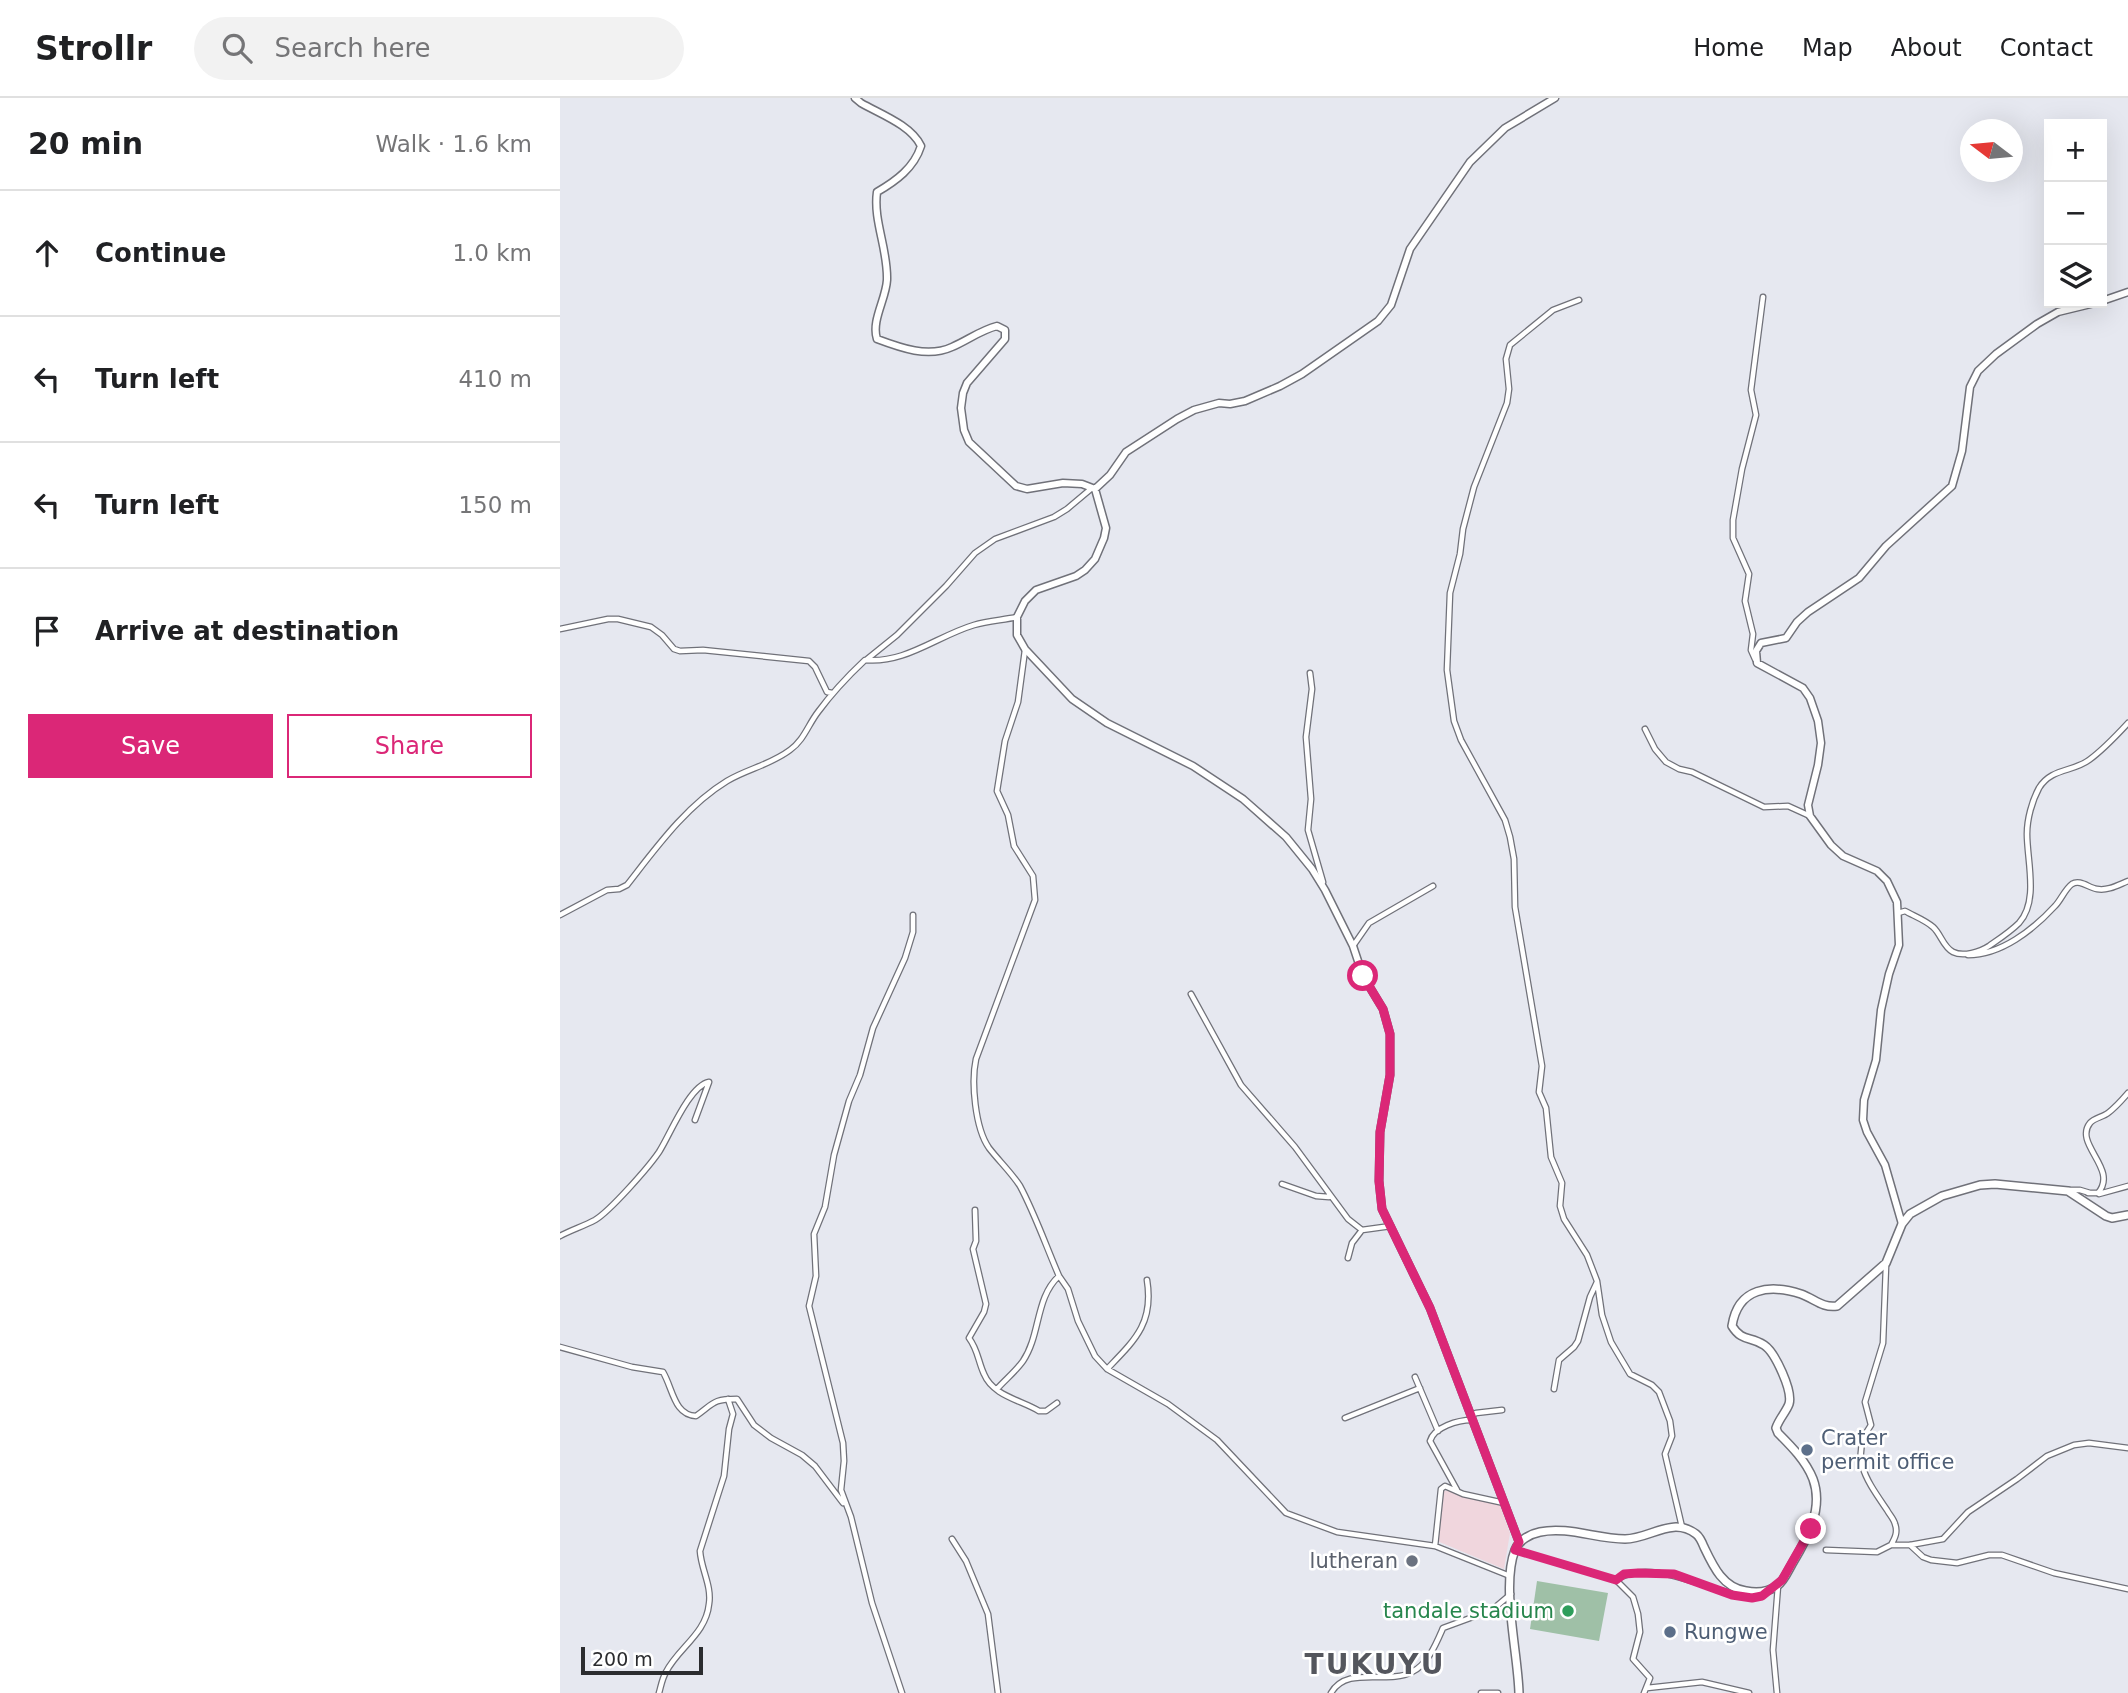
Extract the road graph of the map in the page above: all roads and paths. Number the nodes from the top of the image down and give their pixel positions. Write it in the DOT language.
graph roads {
  1 [pos="855,98"];
  2 [pos="1555,98"];
  3 [pos="2128,292"];
  4 [pos="1763,297"];
  5 [pos="2107,299"];
  6 [pos="1580,300"];
  7 [pos="2074,308"];
  8 [pos="1094,488"];
  9 [pos="1017,617"];
  10 [pos="560,629"];
  11 [pos="1026,649"];
  12 [pos="865,660"];
  13 [pos="1757,663"];
  14 [pos="1310,673"];
  15 [pos="832,693"];
  16 [pos="2128,723"];
  17 [pos="1645,729"];
  18 [pos="1810,816"];
  19 [pos="2128,881"];
  20 [pos="1433,886"];
  21 [pos="1325,890"];
  22 [pos="1898,913"];
  23 [pos="560,915"];
  24 [pos="913,915"];
  25 [pos="1353,946"];
  26 [pos="1963,954"];
  27 [pos="1191,994"];
  28 [pos="2128,1093"];
  29 [pos="695,1121"];
  30 [pos="1282,1185"];
  31 [pos="2128,1186"];
  32 [pos="2068,1191"];
  33 [pos="2088,1193"];
  34 [pos="1330,1197"];
  35 [pos="975,1210"];
  36 [pos="2128,1214"];
  37 [pos="1902,1224"];
  38 [pos="1392,1226"];
  39 [pos="1362,1230"];
  40 [pos="560,1236"];
  41 [pos="1348,1258"];
  42 [pos="1886,1263"];
  43 [pos="1059,1276"];
  44 [pos="1147,1280"];
  45 [pos="1597,1281"];
  46 [pos="560,1347"];
  47 [pos="1107,1369"];
  48 [pos="1415,1377"];
  49 [pos="1420,1388"];
  50 [pos="997,1389"];
  51 [pos="1554,1389"];
  52 [pos="728,1399"];
  53 [pos="1057,1403"];
  54 [pos="1502,1410"];
  55 [pos="1345,1418"];
  56 [pos="1471,1418"];
  57 [pos="1438,1431"];
  58 [pos="2128,1448"];
  59 [pos="1457,1491"];
  60 [pos="1504,1503"];
  61 [pos="846,1507"];
  62 [pos="1682,1527"];
  63 [pos="952,1539"];
  64 [pos="1891,1545"];
  65 [pos="1910,1545"];
  66 [pos="1435,1546"];
  67 [pos="1517,1546"];
  68 [pos="1826,1550"];
  69 [pos="1511,1576"];
  70 [pos="1616,1580"];
  71 [pos="1778,1585"];
  72 [pos="2128,1589"];
  73 [pos="1766,1591"];
  74 [pos="1511,1594"];
  75 [pos="1662,1687"];
  76 [pos="1646,1690"];
  77 [pos="659,1693"];
  78 [pos="902,1693"];
  79 [pos="998,1693"];
  80 [pos="1331,1693"];
  81 [pos="1481,1693"];
  82 [pos="1498,1693"];
  83 [pos="1519,1693"];
  84 [pos="1665,1693"];
  85 [pos="1749,1693"];
  86 [pos="1777,1693"];
  1 -- 8 [label="street"];
  2 -- 8 [label="street"];
  3 -- 5 [label="street"];
  4 -- 13 [label="street"];
  6 -- 45 [label="street"];
  7 -- 13 [label="street"];
  8 -- 9 [label="street"];
  8 -- 12 [label="street"];
  9 -- 11 [label="street"];
  9 -- 12 [label="street"];
  10 -- 15 [label="street"];
  11 -- 21 [label="street"];
  11 -- 43 [label="street"];
  12 -- 15 [label="street"];
  13 -- 18 [label="street"];
  14 -- 21 [label="street"];
  15 -- 23 [label="street"];
  16 -- 26 [label="street"];
  17 -- 18 [label="street"];
  18 -- 22 [label="street"];
  19 -- 26 [label="street"];
  20 -- 25 [label="street"];
  21 -- 25 [label="street"];
  22 -- 26 [label="street"];
  22 -- 37 [label="street"];
  24 -- 61 [label="street"];
  25 -- 38 [label="street"];
  27 -- 34 [label="street"];
  28 -- 33 [label="street"];
  29 -- 40 [label="street"];
  30 -- 34 [label="street"];
  31 -- 33 [label="street"];
  32 -- 33 [label="street"];
  32 -- 36 [label="main road"];
  32 -- 37 [label="main road"];
  34 -- 39 [label="street"];
  35 -- 50 [label="street"];
  37 -- 42 [label="main road"];
  38 -- 39 [label="street"];
  38 -- 56 [label="street"];
  39 -- 41 [label="street"];
  42 -- 64 [label="street"];
  42 -- 71 [label="main road"];
  43 -- 47 [label="street"];
  43 -- 50 [label="street"];
  44 -- 47 [label="street"];
  45 -- 51 [label="street"];
  45 -- 62 [label="street"];
  46 -- 52 [label="street"];
  47 -- 66 [label="street"];
  48 -- 49 [label="street"];
  49 -- 55 [label="street"];
  49 -- 57 [label="street"];
  50 -- 53 [label="street"];
  52 -- 61 [label="street"];
  52 -- 77 [label="street"];
  54 -- 56 [label="street"];
  56 -- 57 [label="street"];
  56 -- 60 [label="street"];
  57 -- 59 [label="street"];
  58 -- 65 [label="street"];
  59 -- 60 [label="street"];
  59 -- 66 [label="street"];
  60 -- 67 [label="street"];
  61 -- 78 [label="street"];
  62 -- 67 [label="main road"];
  62 -- 73 [label="main road"];
  63 -- 79 [label="street"];
  64 -- 65 [label="street"];
  64 -- 68 [label="street"];
  65 -- 72 [label="street"];
  66 -- 69 [label="street"];
  67 -- 69 [label="main road"];
  67 -- 70 [label="street"];
  69 -- 74 [label="main road"];
  70 -- 73 [label="street"];
  70 -- 76 [label="street"];
  71 -- 73 [label="main road"];
  71 -- 86 [label="street"];
  74 -- 80 [label="street"];
  74 -- 83 [label="main road"];
  75 -- 76 [label="street"];
  75 -- 84 [label="street"];
  75 -- 85 [label="street"];
  81 -- 82 [label="street"];
}
